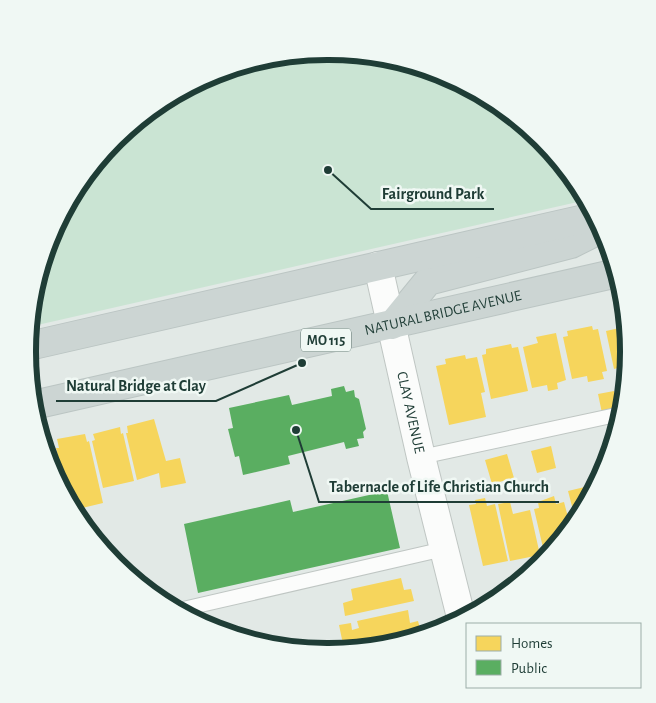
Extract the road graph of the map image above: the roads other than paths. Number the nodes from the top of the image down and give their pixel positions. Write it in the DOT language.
graph roads {
  1 [pos="588,218"];
  2 [pos="595,232"];
  3 [pos="378,266"];
  4 [pos="610,275"];
  5 [pos="392,325"];
  6 [pos="36,344"];
  7 [pos="41,403"];
  8 [pos="612,416"];
  9 [pos="421,457"];
  10 [pos="444,549"];
  11 [pos="189,608"];
  12 [pos="461,611"];
  1 -- 3 [label="main road"];
  2 -- 5 [label="main road"];
  3 -- 5 [label="street, CLAY AVENUE"];
  3 -- 6 [label="main road"];
  4 -- 5 [label="main road, NATURAL BRIDGE AVENUE / MO 115"];
  5 -- 7 [label="main road, NATURAL BRIDGE AVENUE / MO 115"];
  5 -- 9 [label="street, CLAY AVENUE"];
  8 -- 9 [label="lane"];
  9 -- 10 [label="street, CLAY AVENUE"];
  10 -- 11 [label="lane"];
  10 -- 12 [label="street, CLAY AVENUE"];
}
